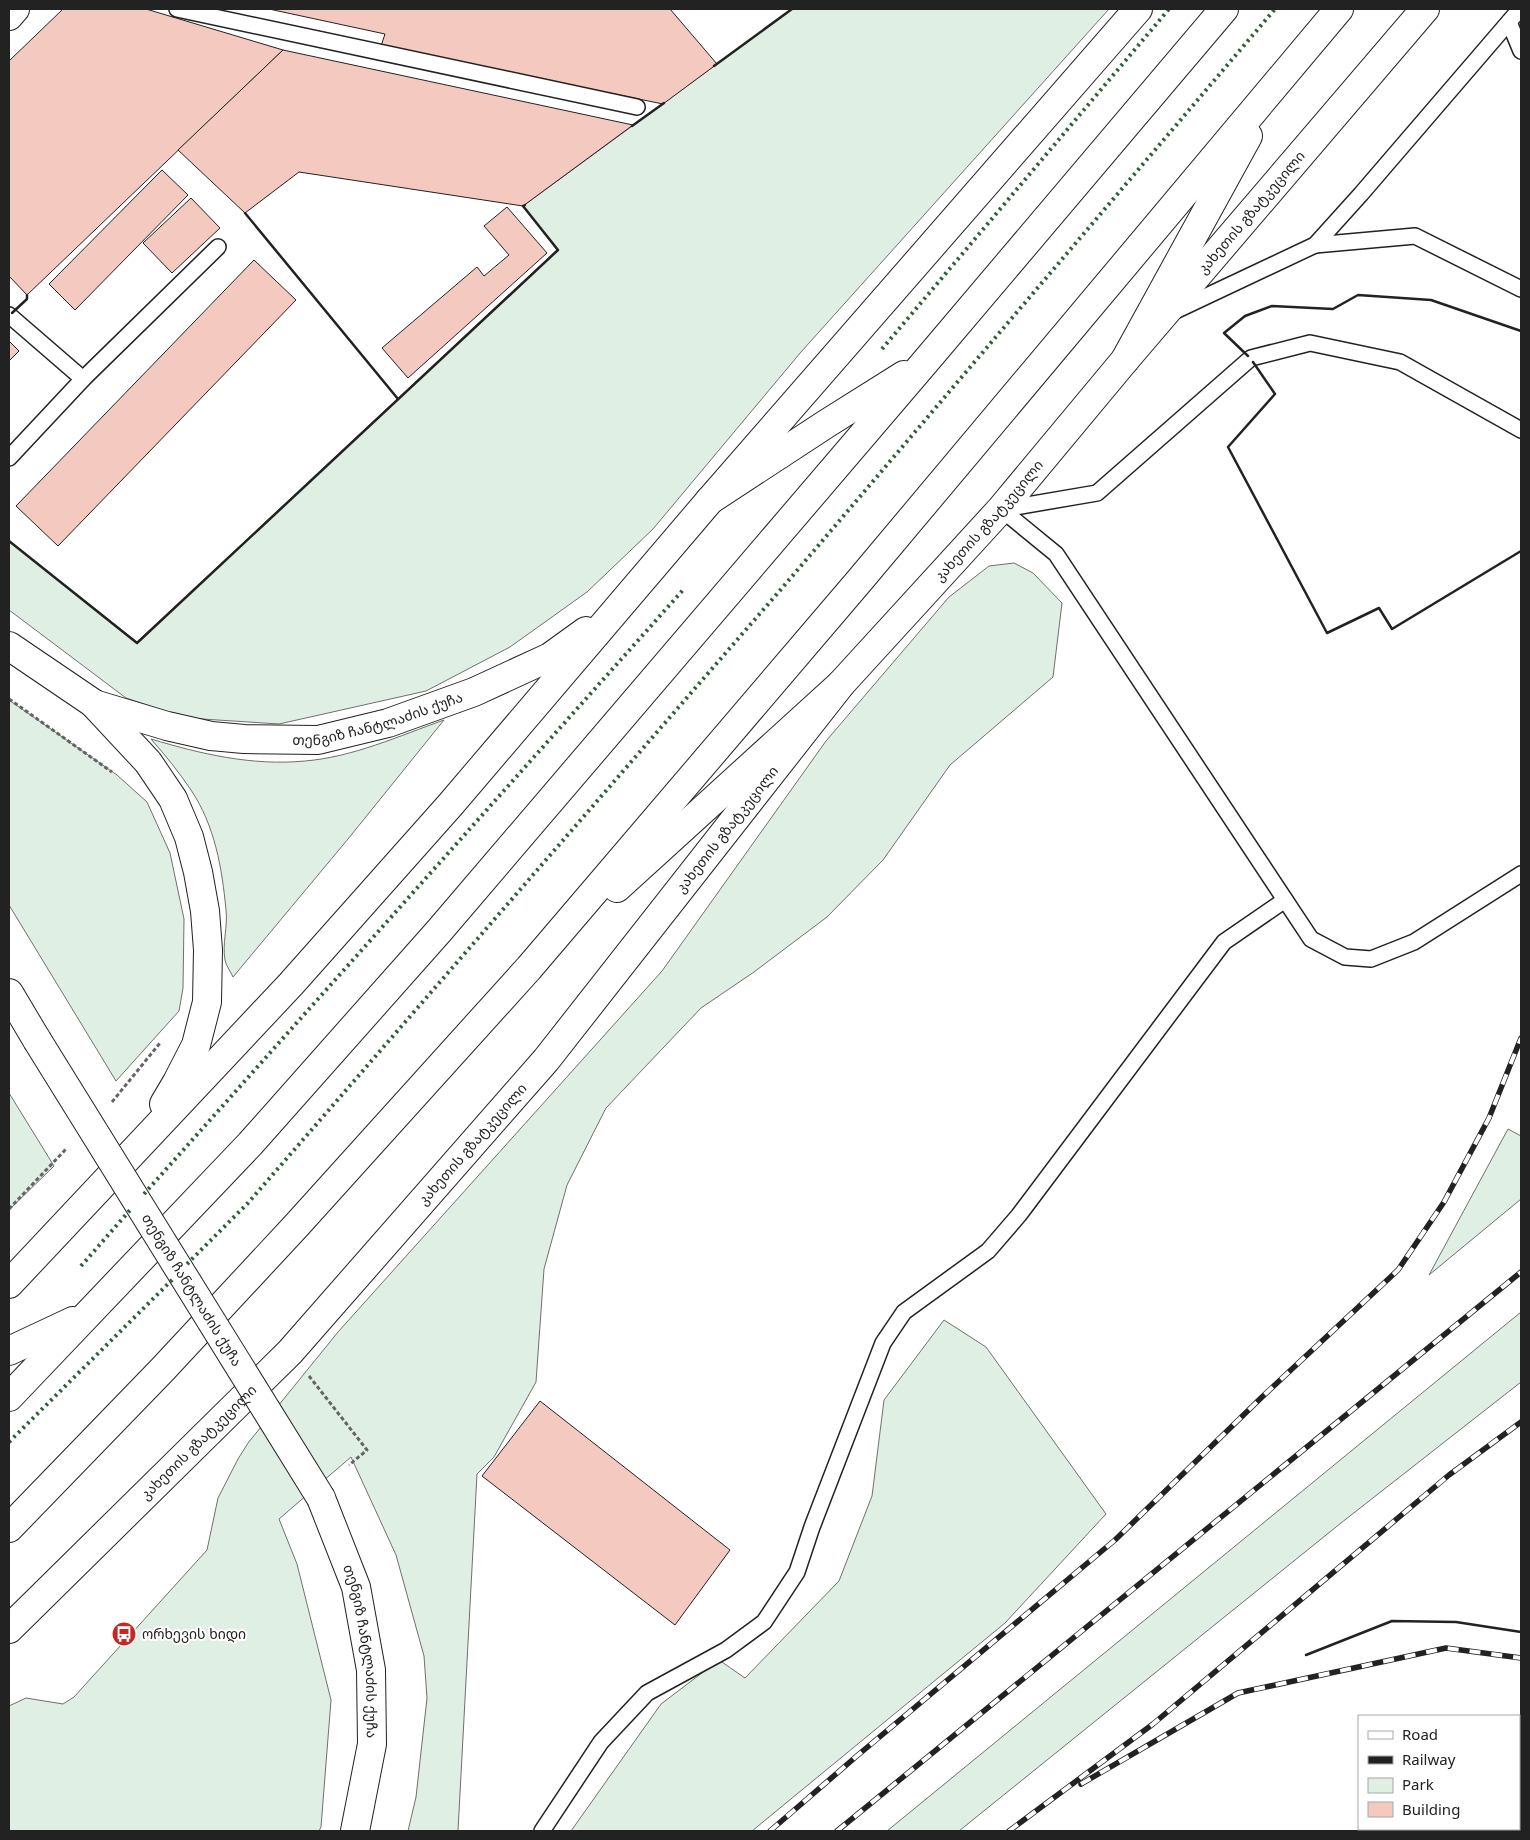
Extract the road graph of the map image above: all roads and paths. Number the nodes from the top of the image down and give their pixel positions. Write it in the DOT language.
graph roads {
  1 [pos="15,9"];
  2 [pos="177,9"];
  3 [pos="1138,9"];
  4 [pos="1224,9"];
  5 [pos="1338,9"];
  6 [pos="1425,9"];
  7 [pos="1520,9"];
  8 [pos="9,16"];
  9 [pos="1509,22"];
  10 [pos="1521,51"];
  11 [pos="1278,81"];
  12 [pos="637,107"];
  13 [pos="1315,246"];
  14 [pos="218,248"];
  15 [pos="1521,289"];
  16 [pos="9,315"];
  17 [pos="1164,316"];
  18 [pos="1125,360"];
  19 [pos="926,361"];
  20 [pos="83,379"];
  21 [pos="1521,430"];
  22 [pos="9,458"];
  23 [pos="710,500"];
  24 [pos="1001,509"];
  25 [pos="636,590"];
  26 [pos="9,646"];
  27 [pos="841,684"];
  28 [pos="9,699"];
  29 [pos="93,704"];
  30 [pos="118,775"];
  31 [pos="1521,874"];
  32 [pos="1285,900"];
  33 [pos="528,968"];
  34 [pos="9,993"];
  35 [pos="162,1041"];
  36 [pos="107,1107"];
  37 [pos="69,1147"];
  38 [pos="135,1150"];
  39 [pos="9,1208"];
  40 [pos="9,1284"];
  41 [pos="88,1314"];
  42 [pos="9,1351"];
  43 [pos="290,1352"];
  44 [pos="9,1396"];
  45 [pos="349,1465"];
  46 [pos="9,1528"];
  47 [pos="9,1629"];
  48 [pos="354,1831"];
  49 [pos="542,1831"];
  1 -- 8 [label="main road"];
  2 -- 12 [label="lane"];
  3 -- 23 [label="main road"];
  4 -- 19 [label="main road"];
  5 -- 11 [label="main road"];
  6 -- 17 [label="main road, კახეთის გზატკეცილი"];
  7 -- 9 [label="lane"];
  9 -- 10 [label="lane"];
  9 -- 13 [label="lane"];
  11 -- 18 [label="main road"];
  11 -- 33 [label="main road"];
  13 -- 15 [label="lane"];
  13 -- 17 [label="lane"];
  14 -- 20 [label="lane"];
  16 -- 20 [label="lane"];
  17 -- 18 [label="main road, კახეთის გზატკეცილი"];
  18 -- 24 [label="main road, კახეთის გზატკეცილი"];
  19 -- 23 [label="main road"];
  19 -- 41 [label="main road"];
  20 -- 22 [label="lane"];
  21 -- 24 [label="lane"];
  23 -- 25 [label="main road"];
  24 -- 27 [label="main road, კახეთის გზატკეცილი"];
  24 -- 32 [label="lane"];
  25 -- 29 [label="main road, თენგიზ ჩანტლაძის ქუჩა"];
  25 -- 38 [label="main road"];
  26 -- 29 [label="main road, თენგიზ ჩანტლაძის ქუჩა"];
  27 -- 33 [label="main road"];
  27 -- 43 [label="main road, კახეთის გზატკეცილი"];
  28 -- 30 [label="path"];
  29 -- 38 [label="main road, თენგიზ ჩანტლაძის ქუჩა"];
  31 -- 32 [label="lane"];
  32 -- 49 [label="lane"];
  33 -- 46 [label="main road"];
  34 -- 48 [label="main road, თენგიზ ჩანტლაძის ქუჩა, bridge"];
  35 -- 36 [label="path"];
  37 -- 39 [label="path"];
  38 -- 40 [label="main road"];
  41 -- 42 [label="main road"];
  41 -- 44 [label="main road"];
  43 -- 45 [label="path"];
  43 -- 47 [label="main road, კახეთის გზატკეცილი"];
}
